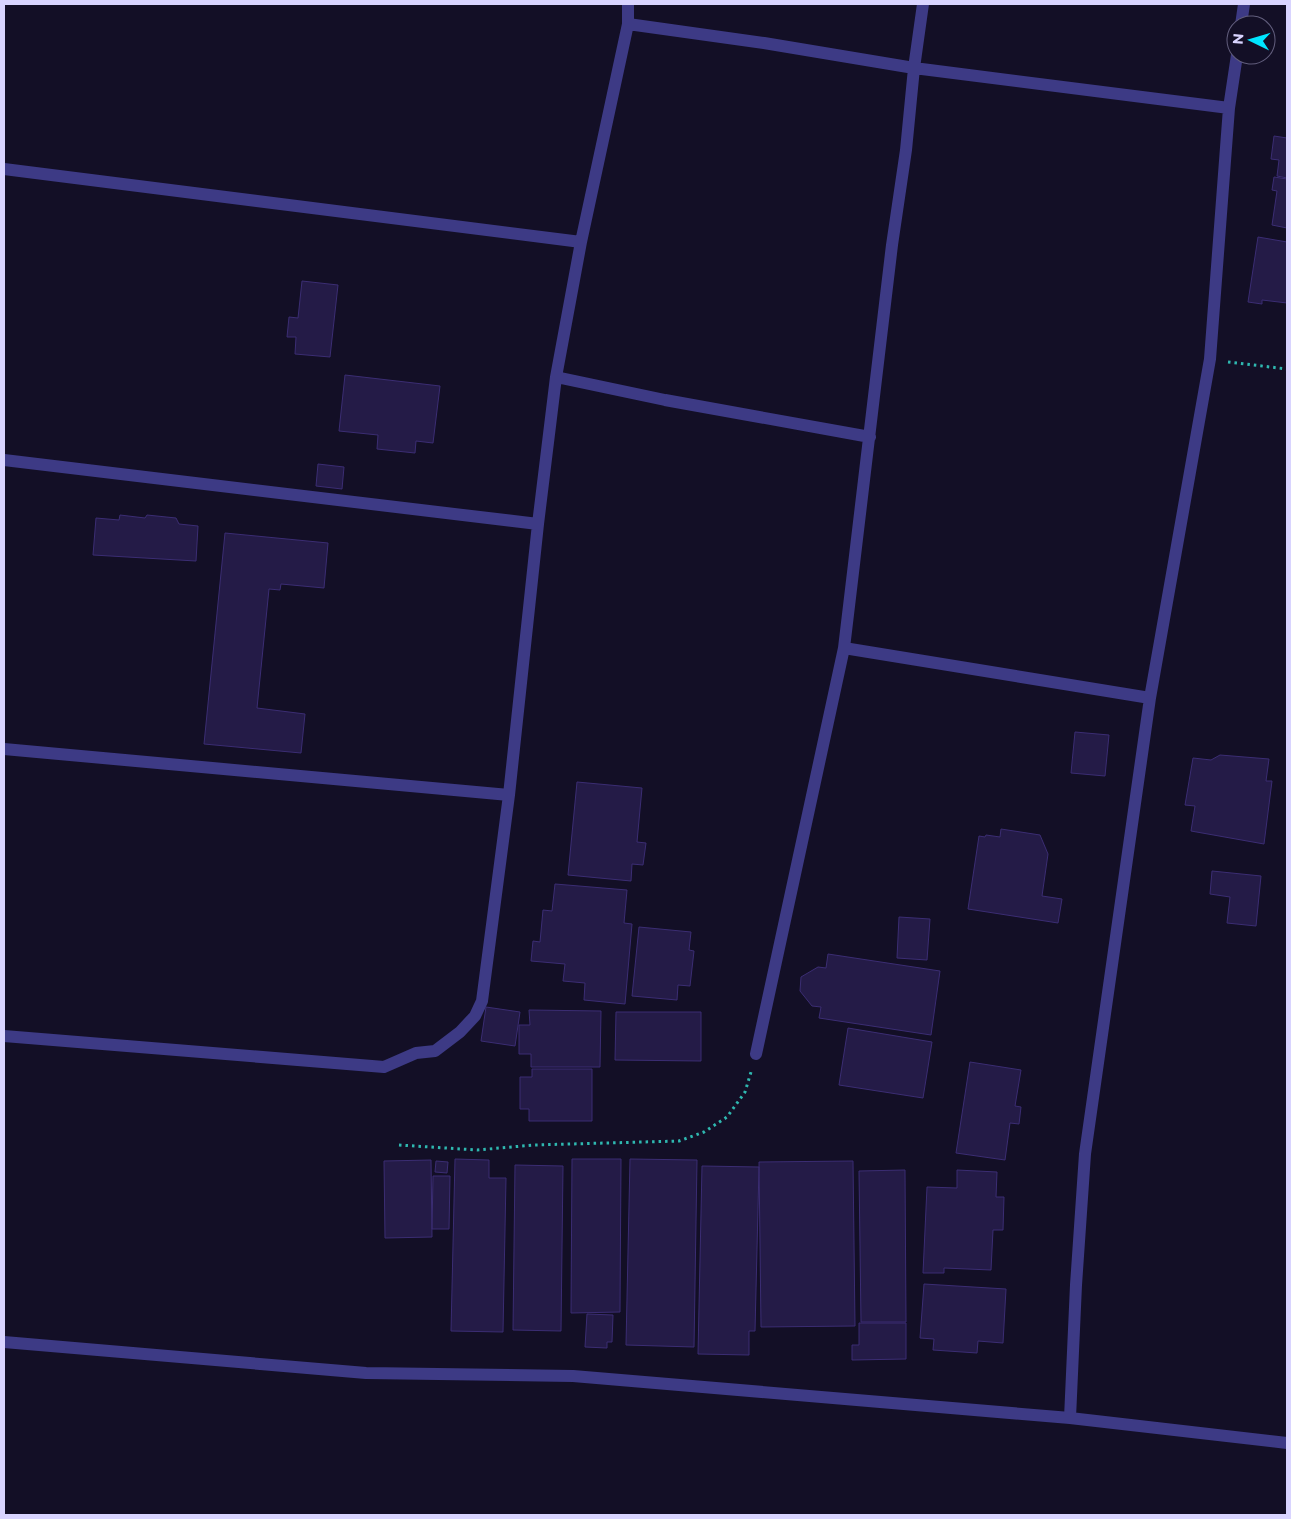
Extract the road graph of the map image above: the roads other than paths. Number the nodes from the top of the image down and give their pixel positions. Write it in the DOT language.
graph roads {
  1 [pos="628,4"];
  2 [pos="923,4"];
  3 [pos="628,24"];
  4 [pos="1235,65"];
  5 [pos="914,68"];
  6 [pos="1229,108"];
  7 [pos="4,169"];
  8 [pos="581,242"];
  9 [pos="556,376"];
  10 [pos="870,437"];
  11 [pos="4,460"];
  12 [pos="538,524"];
  13 [pos="844,648"];
  14 [pos="1150,698"];
  15 [pos="4,749"];
  16 [pos="508,795"];
  17 [pos="4,1036"];
  18 [pos="756,1054"];
  19 [pos="4,1342"];
  20 [pos="1070,1418"];
  21 [pos="1287,1443"];
  1 -- 3 [label="street"];
  2 -- 5 [label="street"];
  3 -- 5 [label="street"];
  3 -- 8 [label="street"];
  4 -- 6 [label="street"];
  5 -- 6 [label="street"];
  5 -- 10 [label="street"];
  6 -- 14 [label="street"];
  7 -- 8 [label="street"];
  8 -- 9 [label="street"];
  9 -- 10 [label="street"];
  9 -- 12 [label="street"];
  10 -- 13 [label="street"];
  11 -- 12 [label="street"];
  12 -- 16 [label="street"];
  13 -- 14 [label="street"];
  13 -- 18 [label="street"];
  14 -- 20 [label="street"];
  15 -- 16 [label="street"];
  16 -- 17 [label="street"];
  19 -- 20 [label="street"];
  20 -- 21 [label="street"];
}
